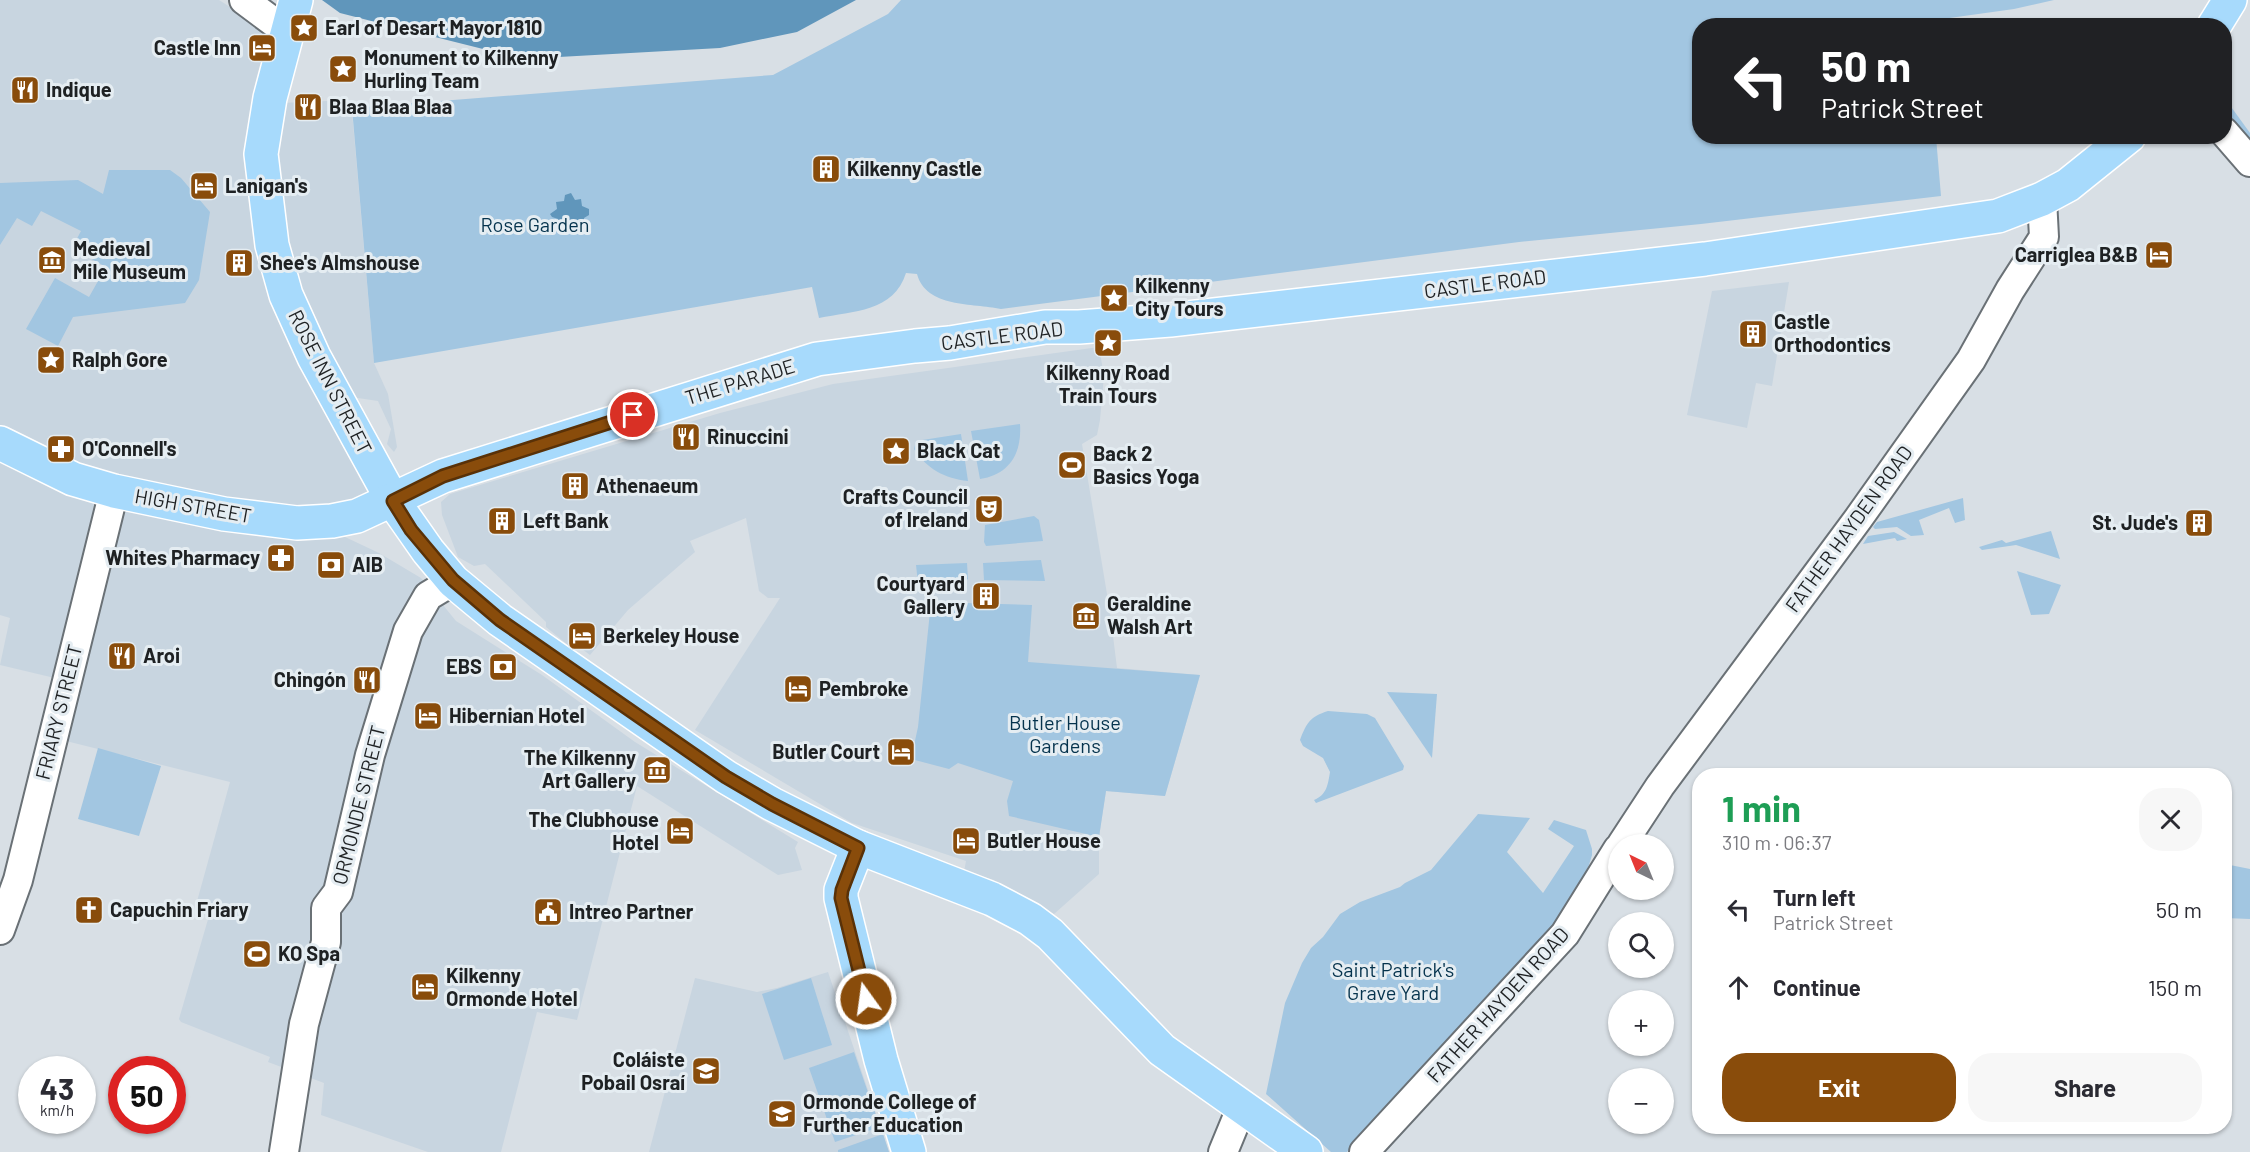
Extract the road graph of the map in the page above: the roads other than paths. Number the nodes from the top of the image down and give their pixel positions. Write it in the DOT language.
graph roads {
  1 [pos="244,0"];
  2 [pos="2230,0"];
  3 [pos="292,15"];
  4 [pos="2219,18"];
  5 [pos="2232,141"];
  6 [pos="2119,144"];
  7 [pos="2250,162"];
  8 [pos="2042,199"];
  9 [pos="817,359"];
  10 [pos="0,443"];
  11 [pos="114,491"];
  12 [pos="393,501"];
  13 [pos="453,580"];
  14 [pos="1629,834"];
  15 [pos="858,848"];
  16 [pos="1608,865"];
  17 [pos="0,930"];
  18 [pos="1242,1106"];
  19 [pos="284,1152"];
  20 [pos="909,1152"];
  21 [pos="1222,1152"];
  22 [pos="1306,1152"];
  23 [pos="1364,1152"];
  1 -- 3 [label="street"];
  2 -- 4 [label="main road"];
  3 -- 12 [label="main road, ROSE INN STREET"];
  5 -- 7 [label="street"];
  6 -- 8 [label="main road, CASTLE ROAD"];
  8 -- 9 [label="main road, CASTLE ROAD"];
  8 -- 14 [label="street, FATHER HAYDEN ROAD"];
  9 -- 12 [label="main road, THE PARADE"];
  10 -- 11 [label="main road, HIGH STREET"];
  11 -- 12 [label="main road, HIGH STREET"];
  11 -- 17 [label="street, FRIARY STREET"];
  12 -- 13 [label="main road, ROSE INN STREET"];
  13 -- 15 [label="main road, ROSE INN STREET"];
  13 -- 19 [label="street, ORMONDE STREET"];
  15 -- 18 [label="main road, ROSE INN STREET"];
  15 -- 20 [label="main road"];
  16 -- 23 [label="street, FATHER HAYDEN ROAD"];
  18 -- 21 [label="street"];
  18 -- 22 [label="main road, ROSE INN STREET"];
}
